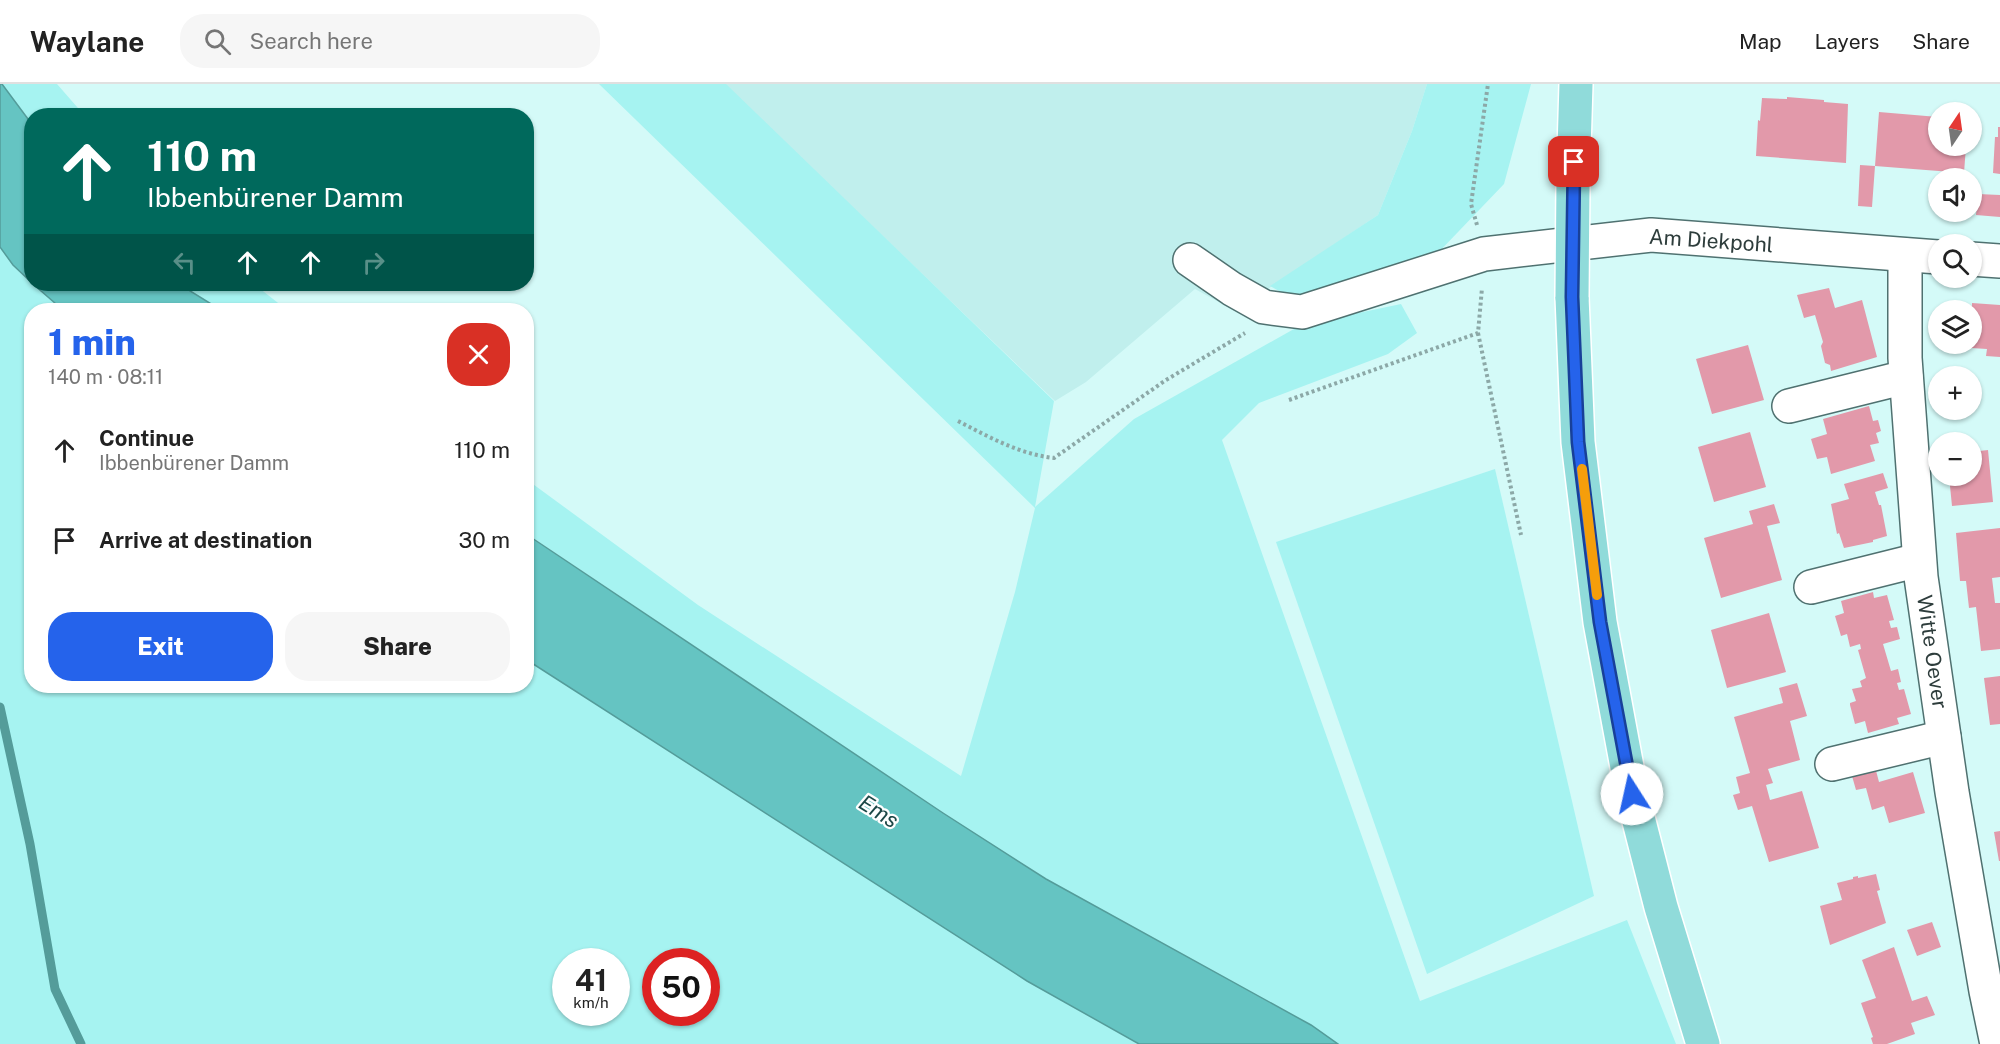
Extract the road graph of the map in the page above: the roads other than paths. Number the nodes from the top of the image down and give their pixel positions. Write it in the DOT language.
graph roads {
  1 [pos="1576,84"];
  2 [pos="1905,255"];
  3 [pos="1928,256"];
  4 [pos="1190,260"];
  5 [pos="1982,260"];
  6 [pos="2000,261"];
  7 [pos="1906,377"];
  8 [pos="1789,406"];
  9 [pos="1919,560"];
  10 [pos="1811,587"];
  11 [pos="1944,737"];
  12 [pos="1832,764"];
  13 [pos="1703,1044"];
  14 [pos="1997,1044"];
  1 -- 13 [label="main road, bridge"];
  2 -- 3 [label="street, Am Diekpohl"];
  2 -- 4 [label="street, Am Diekpohl"];
  2 -- 7 [label="street, Witte Oever"];
  5 -- 6 [label="street"];
  7 -- 8 [label="street"];
  7 -- 9 [label="street, Witte Oever"];
  9 -- 10 [label="street"];
  9 -- 11 [label="street, Witte Oever"];
  11 -- 12 [label="street"];
  11 -- 14 [label="street, Witte Oever"];
}
